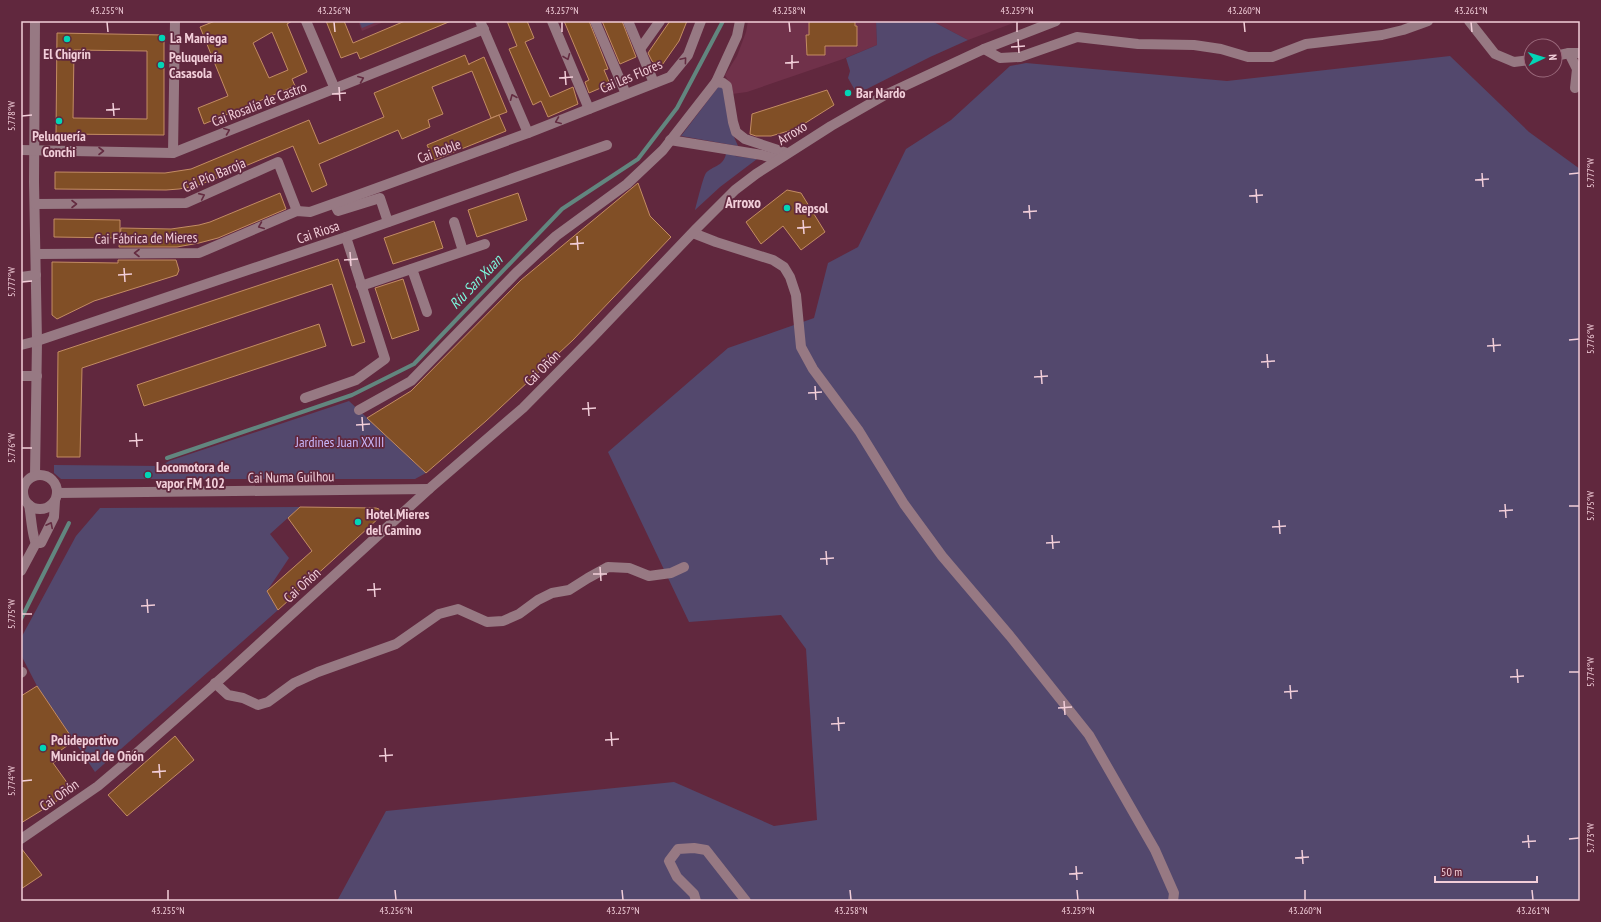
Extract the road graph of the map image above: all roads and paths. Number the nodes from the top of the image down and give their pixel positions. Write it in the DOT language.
graph roads {
  1 [pos="35,21"];
  2 [pos="175,21"];
  3 [pos="306,21"];
  4 [pos="552,21"];
  5 [pos="595,21"];
  6 [pos="628,21"];
  7 [pos="660,21"];
  8 [pos="701,21"];
  9 [pos="740,21"];
  10 [pos="1056,21"];
  11 [pos="1428,21"];
  12 [pos="1469,21"];
  13 [pos="482,25"];
  14 [pos="640,49"];
  15 [pos="984,49"];
  16 [pos="1569,53"];
  17 [pos="1580,53"];
  18 [pos="1563,54"];
  19 [pos="1523,61"];
  20 [pos="716,82"];
  21 [pos="654,83"];
  22 [pos="1575,88"];
  23 [pos="335,90"];
  24 [pos="624,95"];
  25 [pos="589,109"];
  26 [pos="528,133"];
  27 [pos="670,140"];
  28 [pos="607,145"];
  29 [pos="21,150"];
  30 [pos="34,150"];
  31 [pos="173,153"];
  32 [pos="786,153"];
  33 [pos="776,159"];
  34 [pos="355,196"];
  35 [pos="34,204"];
  36 [pos="297,211"];
  37 [pos="388,222"];
  38 [pos="454,222"];
  39 [pos="693,233"];
  40 [pos="346,237"];
  41 [pos="484,244"];
  42 [pos="462,251"];
  43 [pos="36,254"];
  44 [pos="412,269"];
  45 [pos="36,275"];
  46 [pos="21,277"];
  47 [pos="361,286"];
  48 [pos="427,312"];
  49 [pos="592,338"];
  50 [pos="37,341"];
  51 [pos="21,345"];
  52 [pos="21,376"];
  53 [pos="37,376"];
  54 [pos="305,398"];
  55 [pos="359,410"];
  56 [pos="36,475"];
  57 [pos="429,489"];
  58 [pos="22,492"];
  59 [pos="56,497"];
  60 [pos="29,505"];
  61 [pos="36,543"];
  62 [pos="684,567"];
  63 [pos="21,571"];
  64 [pos="215,683"];
  65 [pos="21,839"];
  66 [pos="696,901"];
  67 [pos="746,901"];
  68 [pos="1173,901"];
  1 -- 30 [label="street"];
  2 -- 31 [label="street"];
  3 -- 23 [label="street"];
  4 -- 25 [label="street, one-way"];
  5 -- 24 [label="street"];
  6 -- 14 [label="street"];
  7 -- 14 [label="street"];
  21 -- 8 [label="street, Cai Les Flores, one-way"];
  9 -- 20 [label="street"];
  10 -- 15 [label="street, Arroxo"];
  11 -- 15 [label="street"];
  12 -- 19 [label="street"];
  23 -- 13 [label="street, Cai Rosalía de Castro, one-way"];
  26 -- 13 [label="street, one-way"];
  14 -- 21 [label="street"];
  15 -- 32 [label="street, Arroxo"];
  16 -- 17 [label="street"];
  16 -- 18 [label="street"];
  16 -- 22 [label="street"];
  20 -- 27 [label="street"];
  20 -- 32 [label="street"];
  21 -- 24 [label="street, Cai Les Flores"];
  31 -- 23 [label="street, Cai Rosalía de Castro, one-way"];
  24 -- 25 [label="street, Cai Les Flores"];
  25 -- 26 [label="street, Cai Roble, one-way"];
  26 -- 34 [label="street, Cai Roble"];
  27 -- 33 [label="street"];
  27 -- 55 [label="street"];
  28 -- 37 [label="street, Cai Riosa"];
  29 -- 30 [label="street, Cai Rosalía de Castro"];
  30 -- 31 [label="street, Cai Rosalía de Castro, one-way"];
  30 -- 35 [label="street"];
  32 -- 33 [label="street, Arroxo"];
  33 -- 39 [label="street, Arroxo"];
  34 -- 36 [label="street, Cai Roble"];
  34 -- 37 [label="street"];
  35 -- 36 [label="street, Cai Pío Baroja, one-way"];
  35 -- 43 [label="street"];
  36 -- 43 [label="street, Cai Fábrica de Mieres, one-way"];
  37 -- 40 [label="street, Cai Riosa"];
  38 -- 42 [label="street"];
  39 -- 49 [label="street, Arroxo"];
  39 -- 68 [label="street"];
  40 -- 47 [label="street"];
  40 -- 50 [label="street, Cai Riosa"];
  41 -- 42 [label="street"];
  42 -- 44 [label="street"];
  43 -- 45 [label="street"];
  44 -- 47 [label="street"];
  44 -- 48 [label="street"];
  45 -- 46 [label="street"];
  45 -- 50 [label="street"];
  47 -- 54 [label="street"];
  49 -- 57 [label="street, Cai Oñón"];
  50 -- 51 [label="street, Cai Riosa"];
  50 -- 53 [label="street"];
  52 -- 53 [label="street"];
  53 -- 56 [label="street"];
  56 -- 58 [label="street"];
  56 -- 59 [label="street"];
  57 -- 59 [label="street, Cai Numa Guilhou"];
  57 -- 64 [label="street, Cai Oñón"];
  58 -- 60 [label="street"];
  59 -- 60 [label="street"];
  61 -- 59 [label="street, one-way"];
  60 -- 61 [label="street"];
  61 -- 63 [label="street"];
  62 -- 64 [label="street"];
  64 -- 65 [label="street, Cai Oñón"];
  66 -- 67 [label="street"];
}
